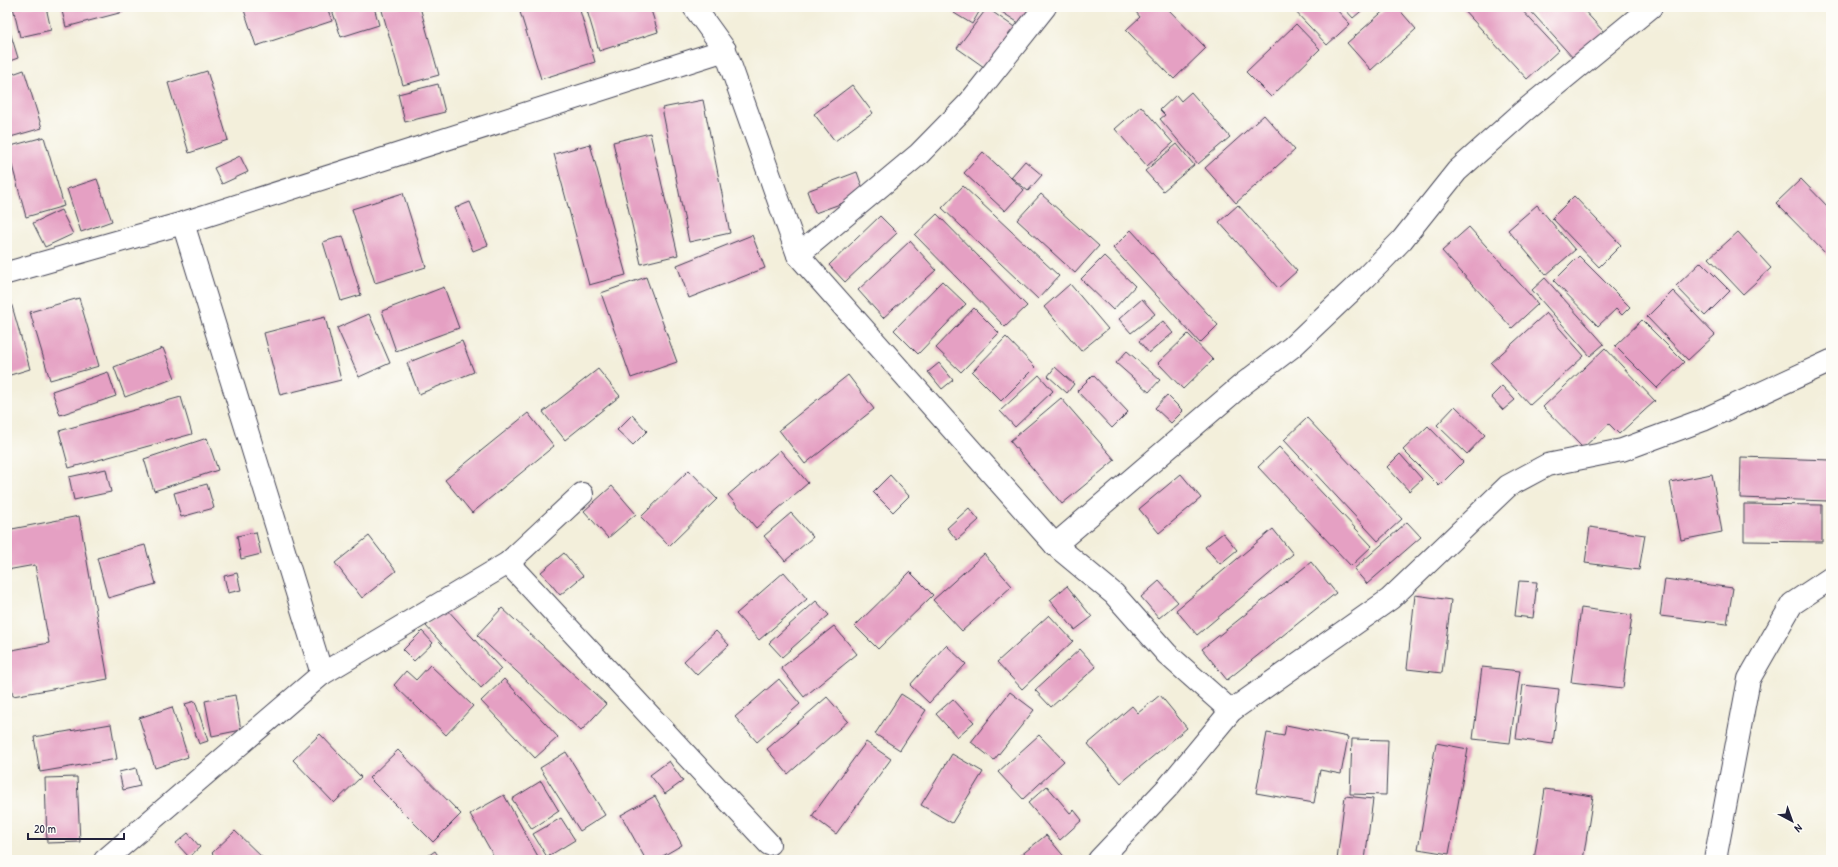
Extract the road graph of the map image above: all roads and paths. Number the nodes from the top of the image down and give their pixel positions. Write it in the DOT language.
graph roads {
  1 [pos="694,7"];
  2 [pos="1044,7"];
  3 [pos="1651,7"];
  4 [pos="725,50"];
  5 [pos="183,223"];
  6 [pos="798,255"];
  7 [pos="7,273"];
  8 [pos="1831,361"];
  9 [pos="582,494"];
  10 [pos="1055,545"];
  11 [pos="508,563"];
  12 [pos="1831,578"];
  13 [pos="322,674"];
  14 [pos="1231,711"];
  15 [pos="769,844"];
  16 [pos="105,860"];
  17 [pos="1099,860"];
  18 [pos="1715,860"];
  1 -- 4 [label="street"];
  2 -- 6 [label="street"];
  3 -- 10 [label="street"];
  4 -- 5 [label="street"];
  4 -- 6 [label="street"];
  5 -- 7 [label="street"];
  5 -- 13 [label="street"];
  6 -- 10 [label="street"];
  8 -- 14 [label="street"];
  9 -- 11 [label="street"];
  10 -- 14 [label="street"];
  11 -- 13 [label="street"];
  11 -- 15 [label="street"];
  12 -- 18 [label="street"];
  13 -- 16 [label="street"];
  14 -- 17 [label="street"];
}
